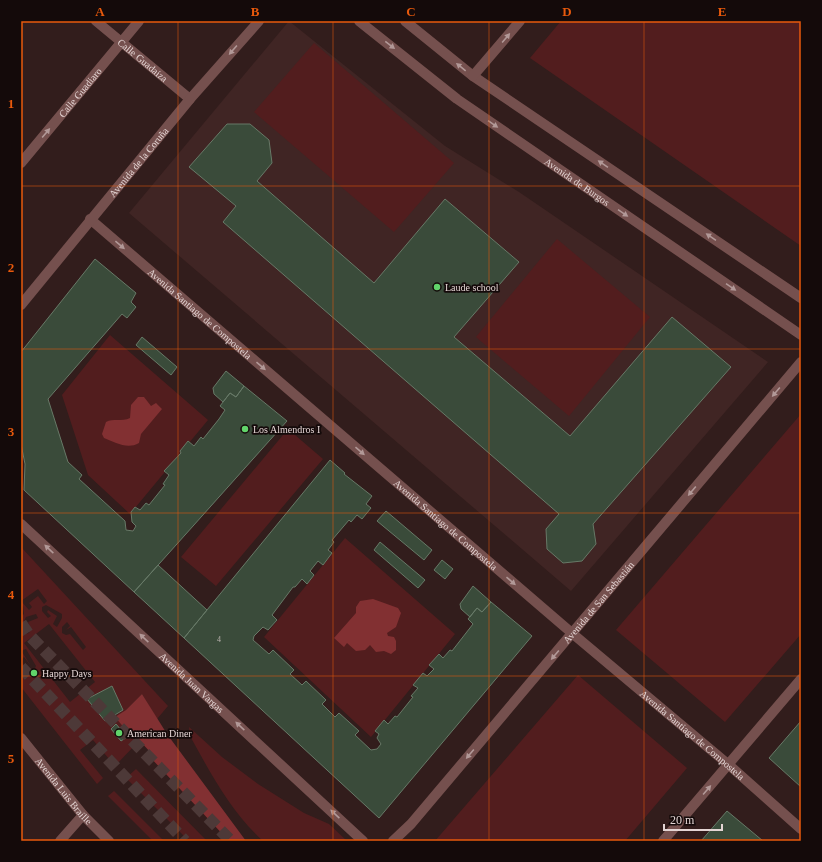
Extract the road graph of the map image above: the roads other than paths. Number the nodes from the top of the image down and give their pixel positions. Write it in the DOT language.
graph roads {
  1 [pos="96,21"];
  2 [pos="140,21"];
  3 [pos="259,21"];
  4 [pos="359,21"];
  5 [pos="405,21"];
  6 [pos="520,21"];
  7 [pos="121,43"];
  8 [pos="473,76"];
  9 [pos="190,99"];
  10 [pos="21,163"];
  11 [pos="90,219"];
  12 [pos="801,298"];
  13 [pos="21,305"];
  14 [pos="801,334"];
  15 [pos="801,362"];
  16 [pos="21,524"];
  17 [pos="573,634"];
  18 [pos="801,679"];
  19 [pos="21,738"];
  20 [pos="730,764"];
  21 [pos="83,815"];
  22 [pos="801,829"];
  23 [pos="60,841"];
  24 [pos="109,841"];
  25 [pos="364,841"];
  26 [pos="393,841"];
  27 [pos="664,841"];
  1 -- 7 [label="street, Calle Guadaiza"];
  2 -- 7 [label="street, Calle Guadiaro"];
  3 -- 9 [label="street, Avenida de la Coruña, one-way"];
  4 -- 14 [label="street, Avenida de Burgos, one-way"];
  8 -- 5 [label="street, one-way"];
  8 -- 6 [label="street, one-way"];
  7 -- 9 [label="street, Calle Guadaiza"];
  10 -- 7 [label="street, Calle Guadiaro, one-way"];
  12 -- 8 [label="street, one-way"];
  9 -- 11 [label="street, Avenida de la Coruña"];
  11 -- 13 [label="street, Avenida de la Coruña"];
  11 -- 17 [label="street, Avenida Santiago de Compostela, one-way"];
  15 -- 17 [label="street, Avenida de San Sebastián, one-way"];
  25 -- 16 [label="street, Avenida Juan Vargas, one-way"];
  17 -- 20 [label="street, Avenida Santiago de Compostela"];
  17 -- 26 [label="street, Avenida de San Sebastián, one-way"];
  18 -- 20 [label="street"];
  19 -- 21 [label="street, Avenida Luis Braille"];
  20 -- 22 [label="street, Avenida Santiago de Compostela"];
  27 -- 20 [label="street, one-way"];
  21 -- 23 [label="street"];
  21 -- 24 [label="street, Avenida Luis Braille"];
}
